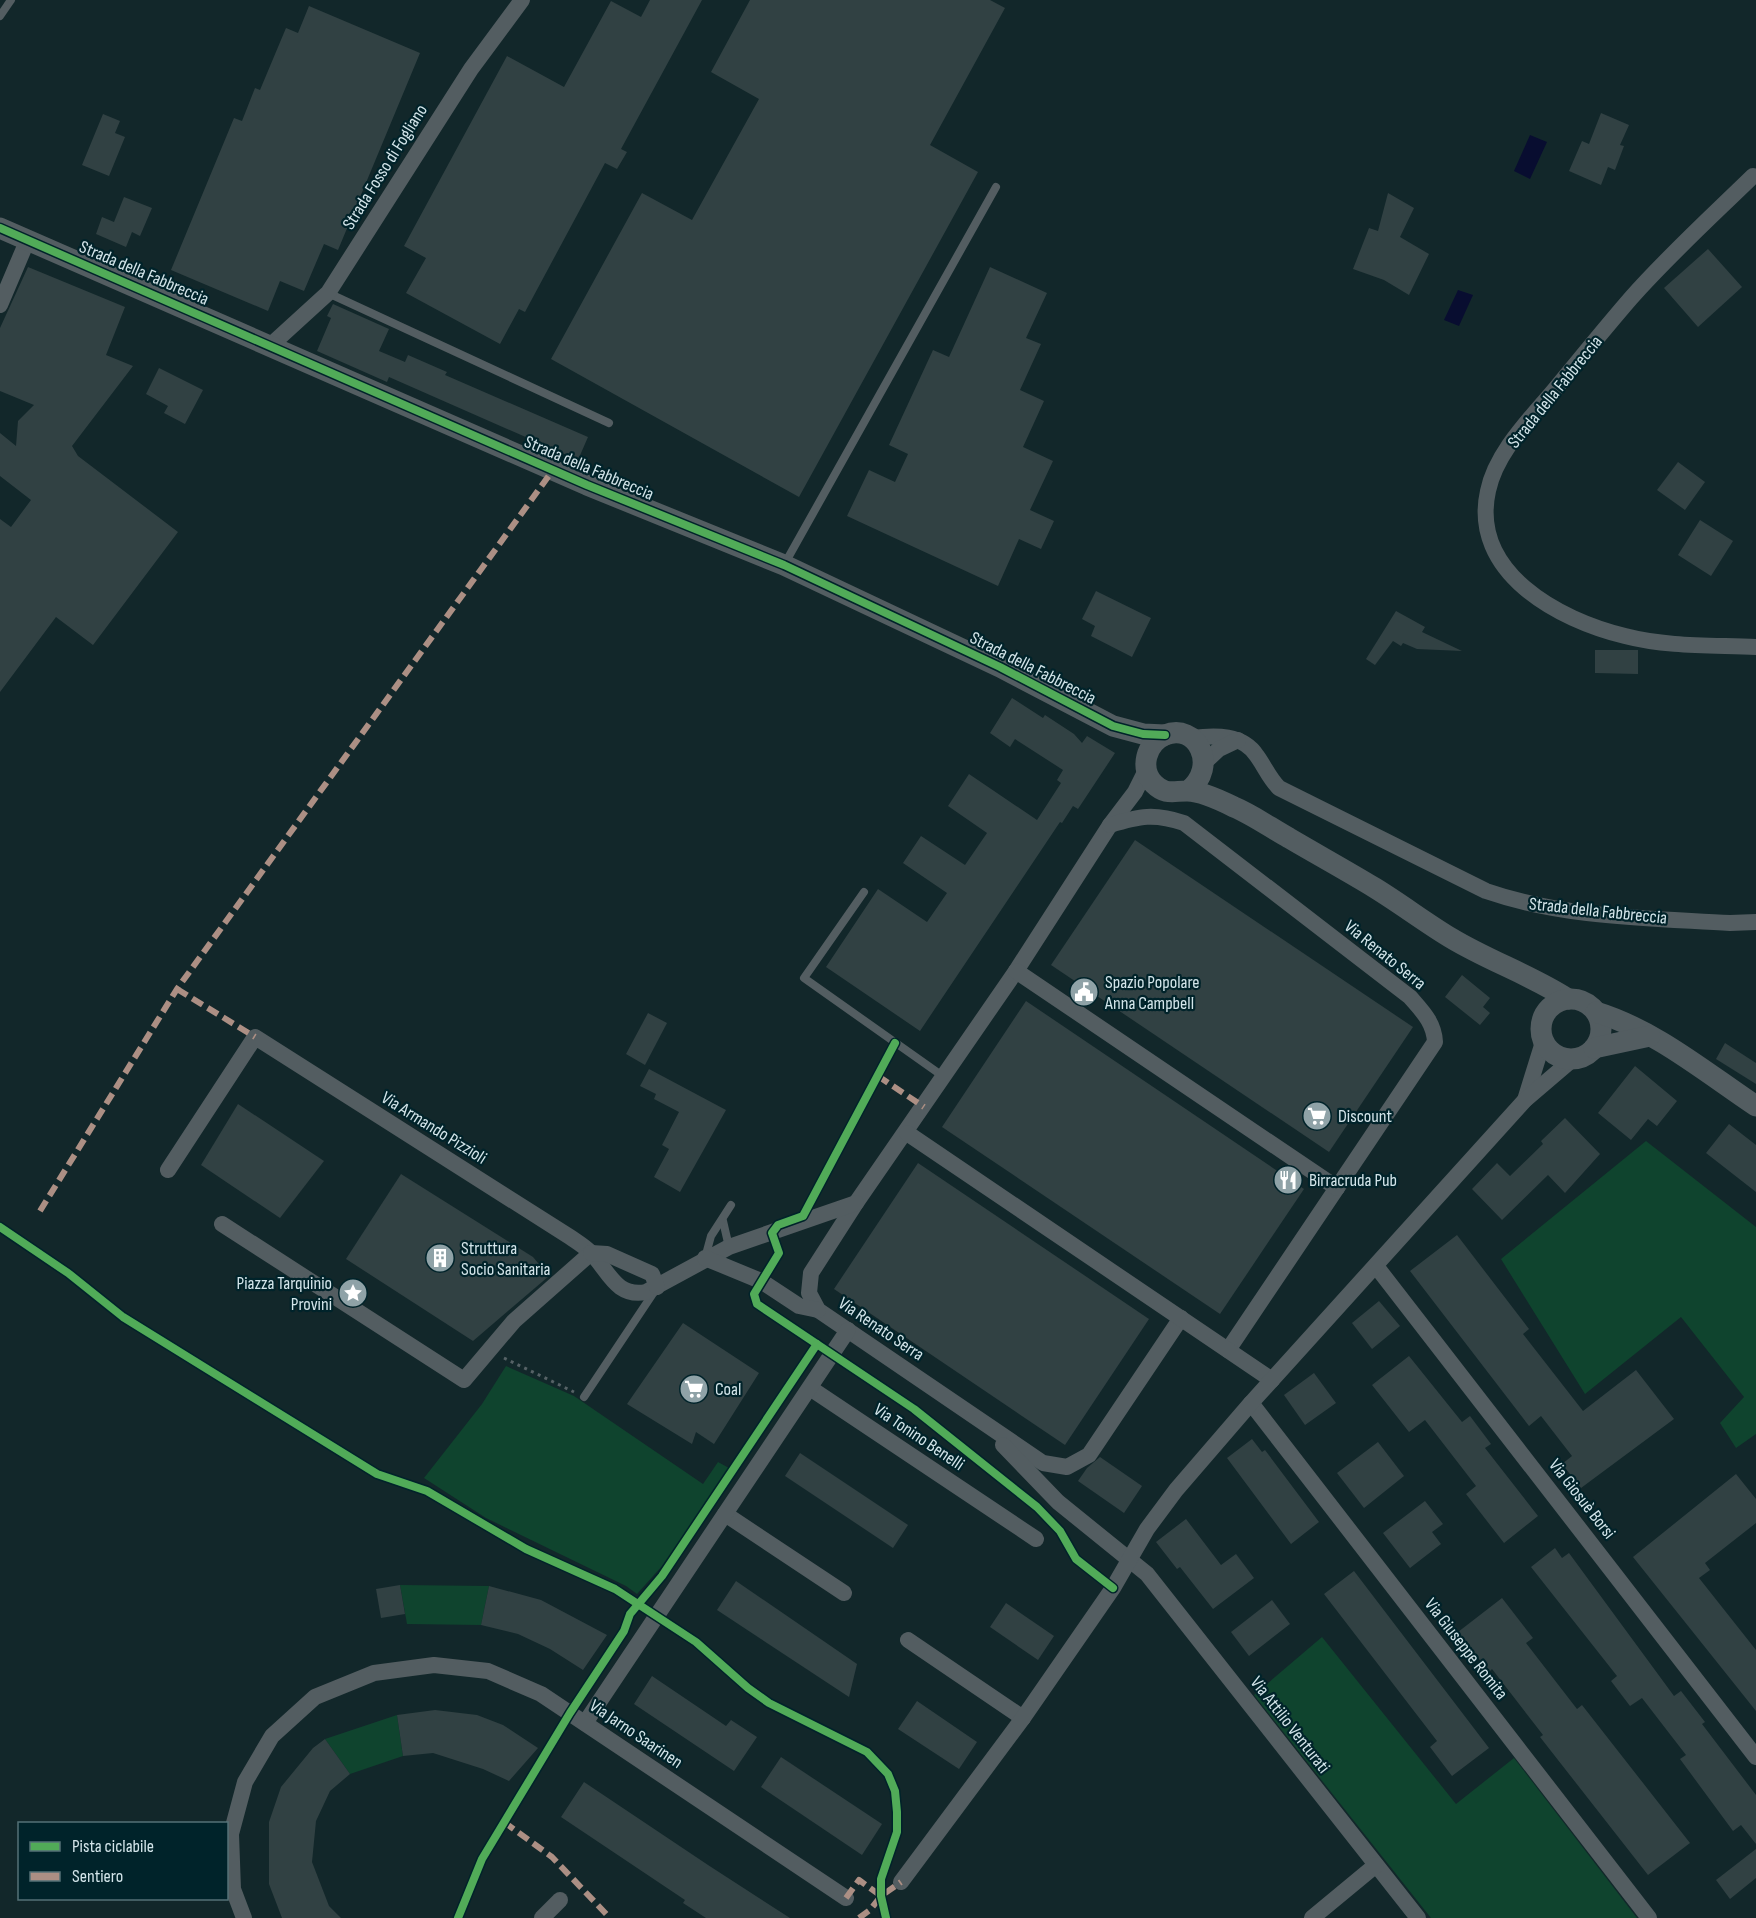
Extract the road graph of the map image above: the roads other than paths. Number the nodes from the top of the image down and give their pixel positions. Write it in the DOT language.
graph roads {
  1 [pos="11,0"];
  2 [pos="522,0"];
  3 [pos="0,16"];
  4 [pos="1753,176"];
  5 [pos="996,187"];
  6 [pos="0,228"];
  7 [pos="28,239"];
  8 [pos="328,293"];
  9 [pos="0,305"];
  10 [pos="271,345"];
  11 [pos="609,423"];
  12 [pos="784,565"];
  13 [pos="1756,647"];
  14 [pos="1113,726"];
  15 [pos="1165,735"];
  16 [pos="1191,738"];
  17 [pos="1238,740"];
  18 [pos="1146,766"];
  19 [pos="1204,767"];
  20 [pos="1188,790"];
  21 [pos="1235,807"];
  22 [pos="1110,825"];
  23 [pos="864,892"];
  24 [pos="1756,922"];
  25 [pos="1016,971"];
  26 [pos="1523,975"];
  27 [pos="1568,999"];
  28 [pos="1596,1012"];
  29 [pos="1545,1013"];
  30 [pos="1650,1036"];
  31 [pos="1543,1042"];
  32 [pos="1594,1048"];
  33 [pos="1573,1059"];
  34 [pos="944,1077"];
  35 [pos="1524,1100"];
  36 [pos="1756,1106"];
  37 [pos="907,1133"];
  38 [pos="168,1170"];
  39 [pos="1337,1188"];
  40 [pos="856,1203"];
  41 [pos="731,1205"];
  42 [pos="723,1221"];
  43 [pos="222,1224"];
  44 [pos="729,1247"];
  45 [pos="591,1252"];
  46 [pos="705,1258"];
  47 [pos="1376,1266"];
  48 [pos="657,1287"];
  49 [pos="818,1310"];
  50 [pos="1180,1318"];
  51 [pos="848,1330"];
  52 [pos="1228,1350"];
  53 [pos="1272,1380"];
  54 [pos="810,1388"];
  55 [pos="584,1397"];
  56 [pos="1251,1403"];
  57 [pos="976,1418"];
  58 [pos="725,1514"];
  59 [pos="1036,1539"];
  60 [pos="1129,1559"];
  61 [pos="844,1593"];
  62 [pos="908,1640"];
  63 [pos="1023,1718"];
  64 [pos="585,1724"];
  65 [pos="1756,1757"];
  66 [pos="1376,1865"];
  67 [pos="901,1882"];
  68 [pos="846,1898"];
  69 [pos="560,1900"];
  70 [pos="244,1918"];
  71 [pos="542,1918"];
  72 [pos="1312,1918"];
  73 [pos="1418,1918"];
  74 [pos="1649,1918"];
  1 -- 3 [label="lane"];
  2 -- 8 [label="street, Strada Fosso di Fogliano"];
  4 -- 13 [label="street, Strada della Fabbreccia"];
  5 -- 12 [label="lane"];
  6 -- 7 [label="street, Strada della Fabbreccia"];
  7 -- 9 [label="street"];
  7 -- 10 [label="street, Strada della Fabbreccia"];
  8 -- 10 [label="street, Strada Fosso di Fogliano"];
  8 -- 11 [label="lane"];
  10 -- 12 [label="street, Strada della Fabbreccia"];
  12 -- 14 [label="street, Strada della Fabbreccia"];
  14 -- 15 [label="street, Strada della Fabbreccia"];
  14 -- 18 [label="street, Strada della Fabbreccia"];
  15 -- 16 [label="street, Strada della Fabbreccia"];
  15 -- 18 [label="street"];
  16 -- 17 [label="street, Strada della Fabbreccia"];
  16 -- 19 [label="street, Strada della Fabbreccia"];
  17 -- 19 [label="street"];
  17 -- 24 [label="street, Strada della Fabbreccia"];
  18 -- 20 [label="street, Strada della Fabbreccia"];
  18 -- 22 [label="street, Via Renato Serra"];
  19 -- 20 [label="street"];
  19 -- 21 [label="street, Strada della Fabbreccia"];
  20 -- 21 [label="street, Strada della Fabbreccia"];
  21 -- 26 [label="street, Strada della Fabbreccia"];
  22 -- 25 [label="street, Via Renato Serra"];
  22 -- 39 [label="street, Via Renato Serra"];
  23 -- 34 [label="lane"];
  25 -- 34 [label="street, Via Renato Serra"];
  25 -- 39 [label="street"];
  26 -- 27 [label="street, Strada della Fabbreccia"];
  26 -- 29 [label="street"];
  27 -- 28 [label="street"];
  27 -- 29 [label="street"];
  28 -- 30 [label="street"];
  28 -- 32 [label="street"];
  29 -- 31 [label="street"];
  30 -- 32 [label="street"];
  30 -- 36 [label="street"];
  31 -- 33 [label="street"];
  31 -- 35 [label="street"];
  32 -- 33 [label="street"];
  33 -- 35 [label="street"];
  34 -- 37 [label="street, Via Renato Serra"];
  35 -- 47 [label="street"];
  37 -- 40 [label="street, Via Renato Serra"];
  37 -- 50 [label="street"];
  38 -- 45 [label="street, Via Armando Pizzioli"];
  39 -- 52 [label="street, Via Renato Serra"];
  40 -- 44 [label="street, Via Armando Pizzioli"];
  40 -- 49 [label="street, Via Renato Serra"];
  41 -- 42 [label="lane"];
  42 -- 44 [label="lane"];
  42 -- 46 [label="lane"];
  43 -- 45 [label="street"];
  44 -- 46 [label="street, Via Armando Pizzioli"];
  45 -- 48 [label="street, Via Armando Pizzioli"];
  45 -- 48 [label="street, Via Armando Pizzioli"];
  46 -- 48 [label="street, Via Armando Pizzioli"];
  46 -- 49 [label="street"];
  47 -- 53 [label="street"];
  47 -- 65 [label="street, Via Giosuè Borsi"];
  48 -- 55 [label="lane"];
  49 -- 51 [label="street, Via Renato Serra"];
  50 -- 52 [label="street"];
  50 -- 57 [label="street, Via Renato Serra"];
  51 -- 54 [label="street"];
  51 -- 57 [label="street, Via Renato Serra"];
  52 -- 53 [label="street"];
  53 -- 56 [label="street"];
  54 -- 58 [label="street"];
  54 -- 59 [label="street, Via Tonino Benelli"];
  56 -- 60 [label="street"];
  56 -- 74 [label="street, Via Giuseppe Romita"];
  57 -- 60 [label="street, Via Renato Serra"];
  58 -- 61 [label="street"];
  58 -- 64 [label="street"];
  60 -- 63 [label="street"];
  60 -- 66 [label="street, Via Attilio Venturati"];
  62 -- 63 [label="street"];
  63 -- 67 [label="street"];
  64 -- 68 [label="street, Via Jarno Saarinen"];
  64 -- 70 [label="street, Via Jarno Saarinen"];
  66 -- 72 [label="street"];
  66 -- 73 [label="street, Via Attilio Venturati"];
  69 -- 71 [label="street"];
}
